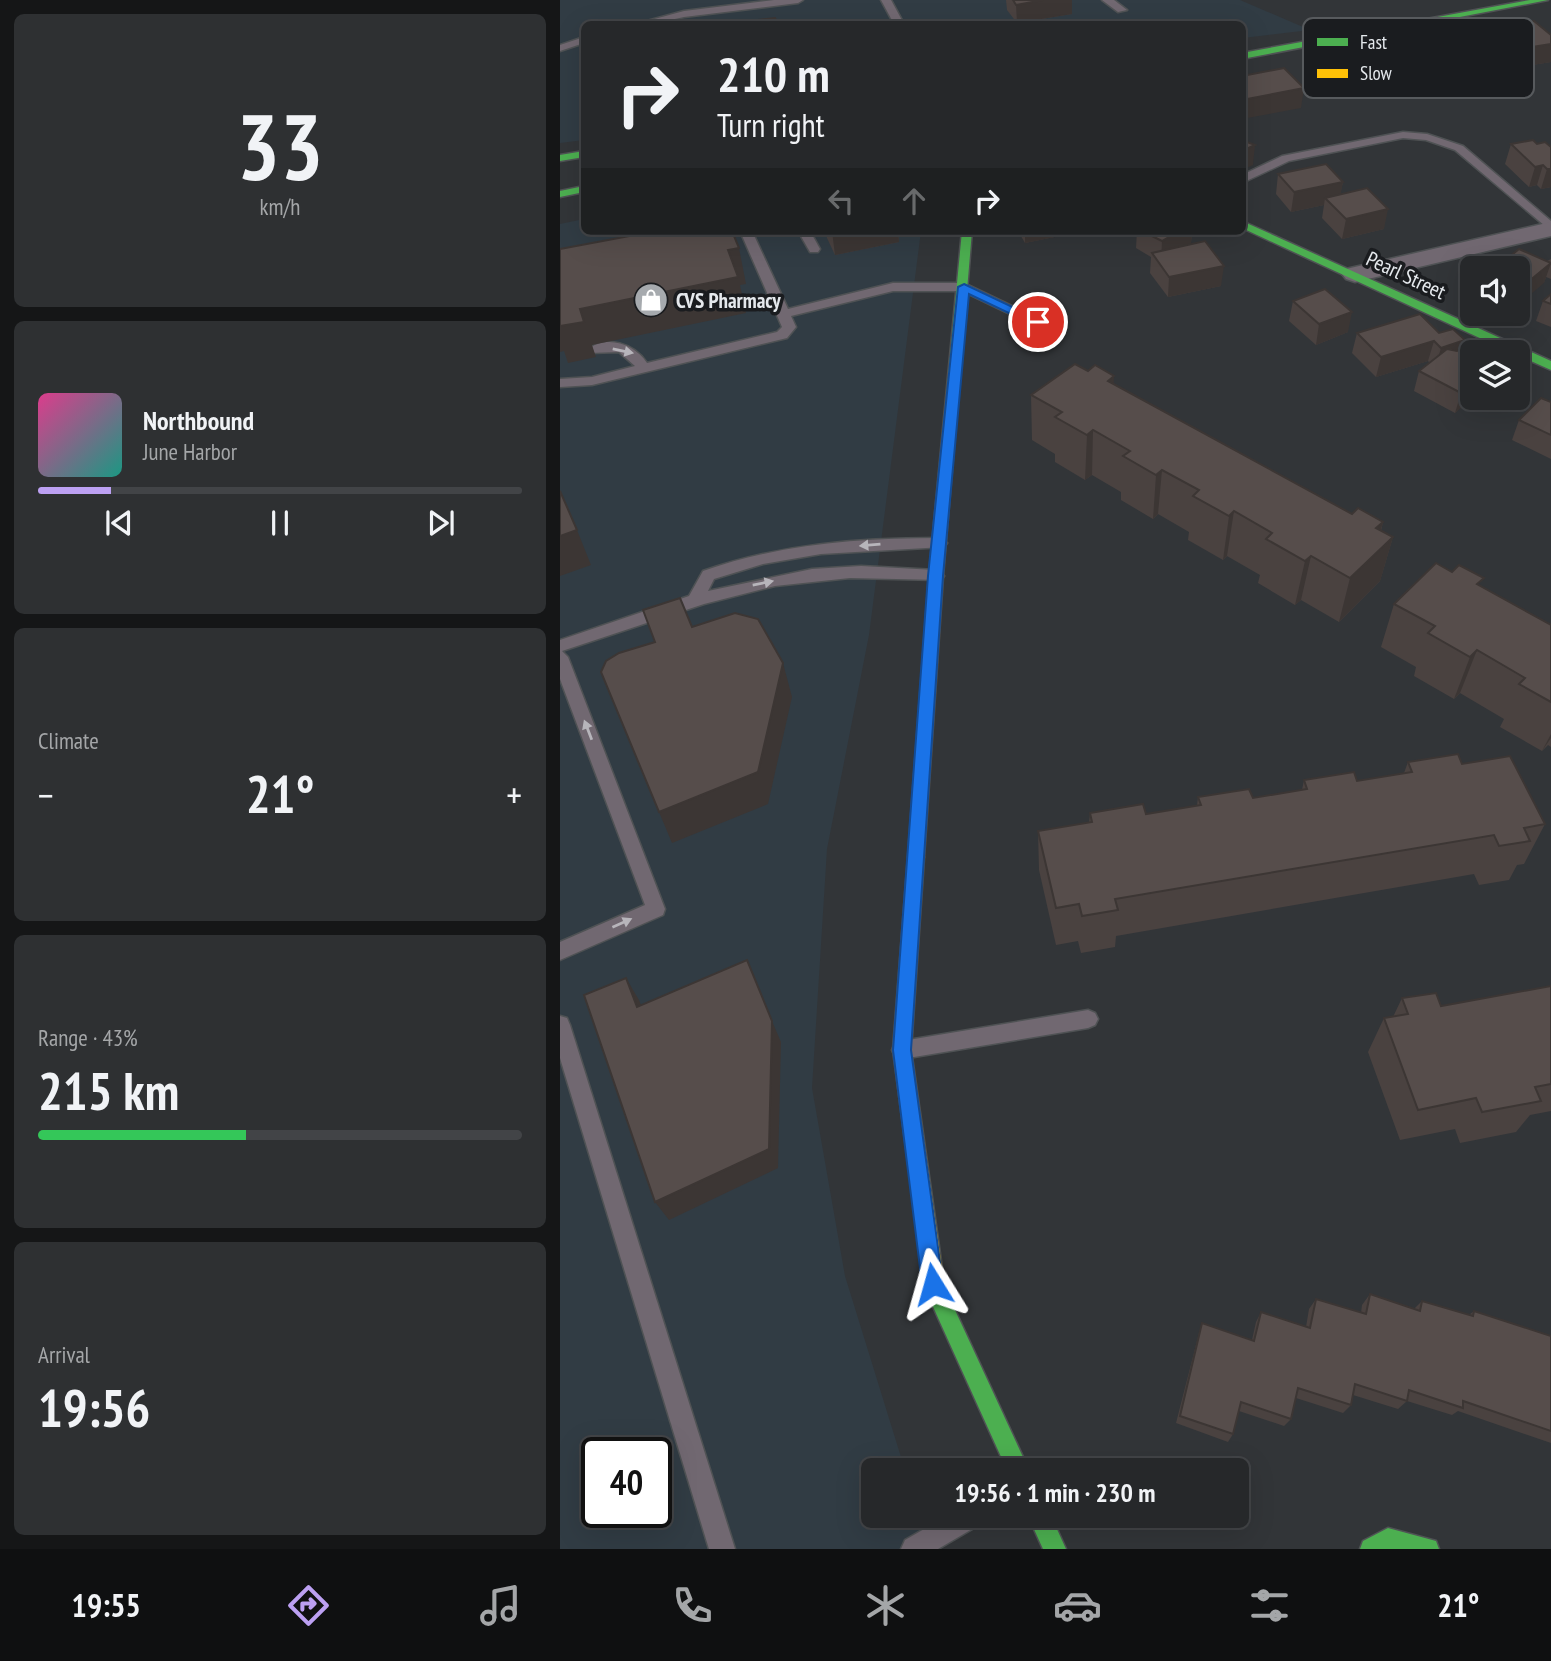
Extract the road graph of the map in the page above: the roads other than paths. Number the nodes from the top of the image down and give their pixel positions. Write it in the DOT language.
graph roads {
  1 [pos="798,0"];
  2 [pos="886,0"];
  3 [pos="1107,0"];
  4 [pos="1544,0"];
  5 [pos="892,10"];
  6 [pos="1122,10"];
  7 [pos="1449,18"];
  8 [pos="654,21"];
  9 [pos="898,21"];
  10 [pos="908,21"];
  11 [pos="581,41"];
  12 [pos="1303,45"];
  13 [pos="560,48"];
  14 [pos="1246,56"];
  15 [pos="581,154"];
  16 [pos="560,158"];
  17 [pos="1246,178"];
  18 [pos="581,190"];
  19 [pos="560,194"];
  20 [pos="1246,226"];
  21 [pos="1551,228"];
  22 [pos="748,235"];
  23 [pos="806,235"];
  24 [pos="967,235"];
  25 [pos="814,249"];
  26 [pos="1355,274"];
  27 [pos="964,287"];
  28 [pos="785,314"];
  29 [pos="1038,322"];
  30 [pos="594,350"];
  31 [pos="1551,366"];
  32 [pos="643,368"];
  33 [pos="560,383"];
  34 [pos="939,543"];
  35 [pos="936,576"];
  36 [pos="696,599"];
  37 [pos="560,646"];
  38 [pos="560,657"];
  39 [pos="560,951"];
  40 [pos="1088,1019"];
  41 [pos="561,1036"];
  42 [pos="902,1050"];
  43 [pos="1013,1458"];
  44 [pos="950,1528"];
  45 [pos="1045,1528"];
  46 [pos="722,1549"];
  47 [pos="914,1549"];
  48 [pos="1055,1549"];
  49 [pos="1371,1549"];
  50 [pos="1428,1549"];
  1 -- 8 [label="lane"];
  2 -- 5 [label="lane"];
  3 -- 6 [label="lane"];
  4 -- 7 [label="street"];
  5 -- 9 [label="lane"];
  5 -- 10 [label="lane"];
  11 -- 13 [label="lane"];
  12 -- 14 [label="street"];
  15 -- 16 [label="street"];
  17 -- 21 [label="lane"];
  18 -- 19 [label="street"];
  20 -- 26 [label="street, Pearl Street"];
  21 -- 26 [label="street"];
  22 -- 28 [label="lane"];
  23 -- 25 [label="lane"];
  24 -- 27 [label="street"];
  26 -- 31 [label="street, Pearl Street"];
  27 -- 28 [label="lane"];
  27 -- 29 [label="lane"];
  27 -- 34 [label="street"];
  28 -- 32 [label="lane"];
  30 -- 32 [label="lane, one-way"];
  32 -- 33 [label="lane"];
  34 -- 35 [label="street"];
  34 -- 36 [label="lane, one-way"];
  36 -- 35 [label="lane, one-way"];
  35 -- 42 [label="street"];
  36 -- 37 [label="lane"];
  39 -- 38 [label="lane, one-way"];
  40 -- 42 [label="lane"];
  41 -- 46 [label="lane"];
  42 -- 43 [label="street"];
  44 -- 47 [label="lane"];
  45 -- 48 [label="street"];
  49 -- 50 [label="street"];
}
